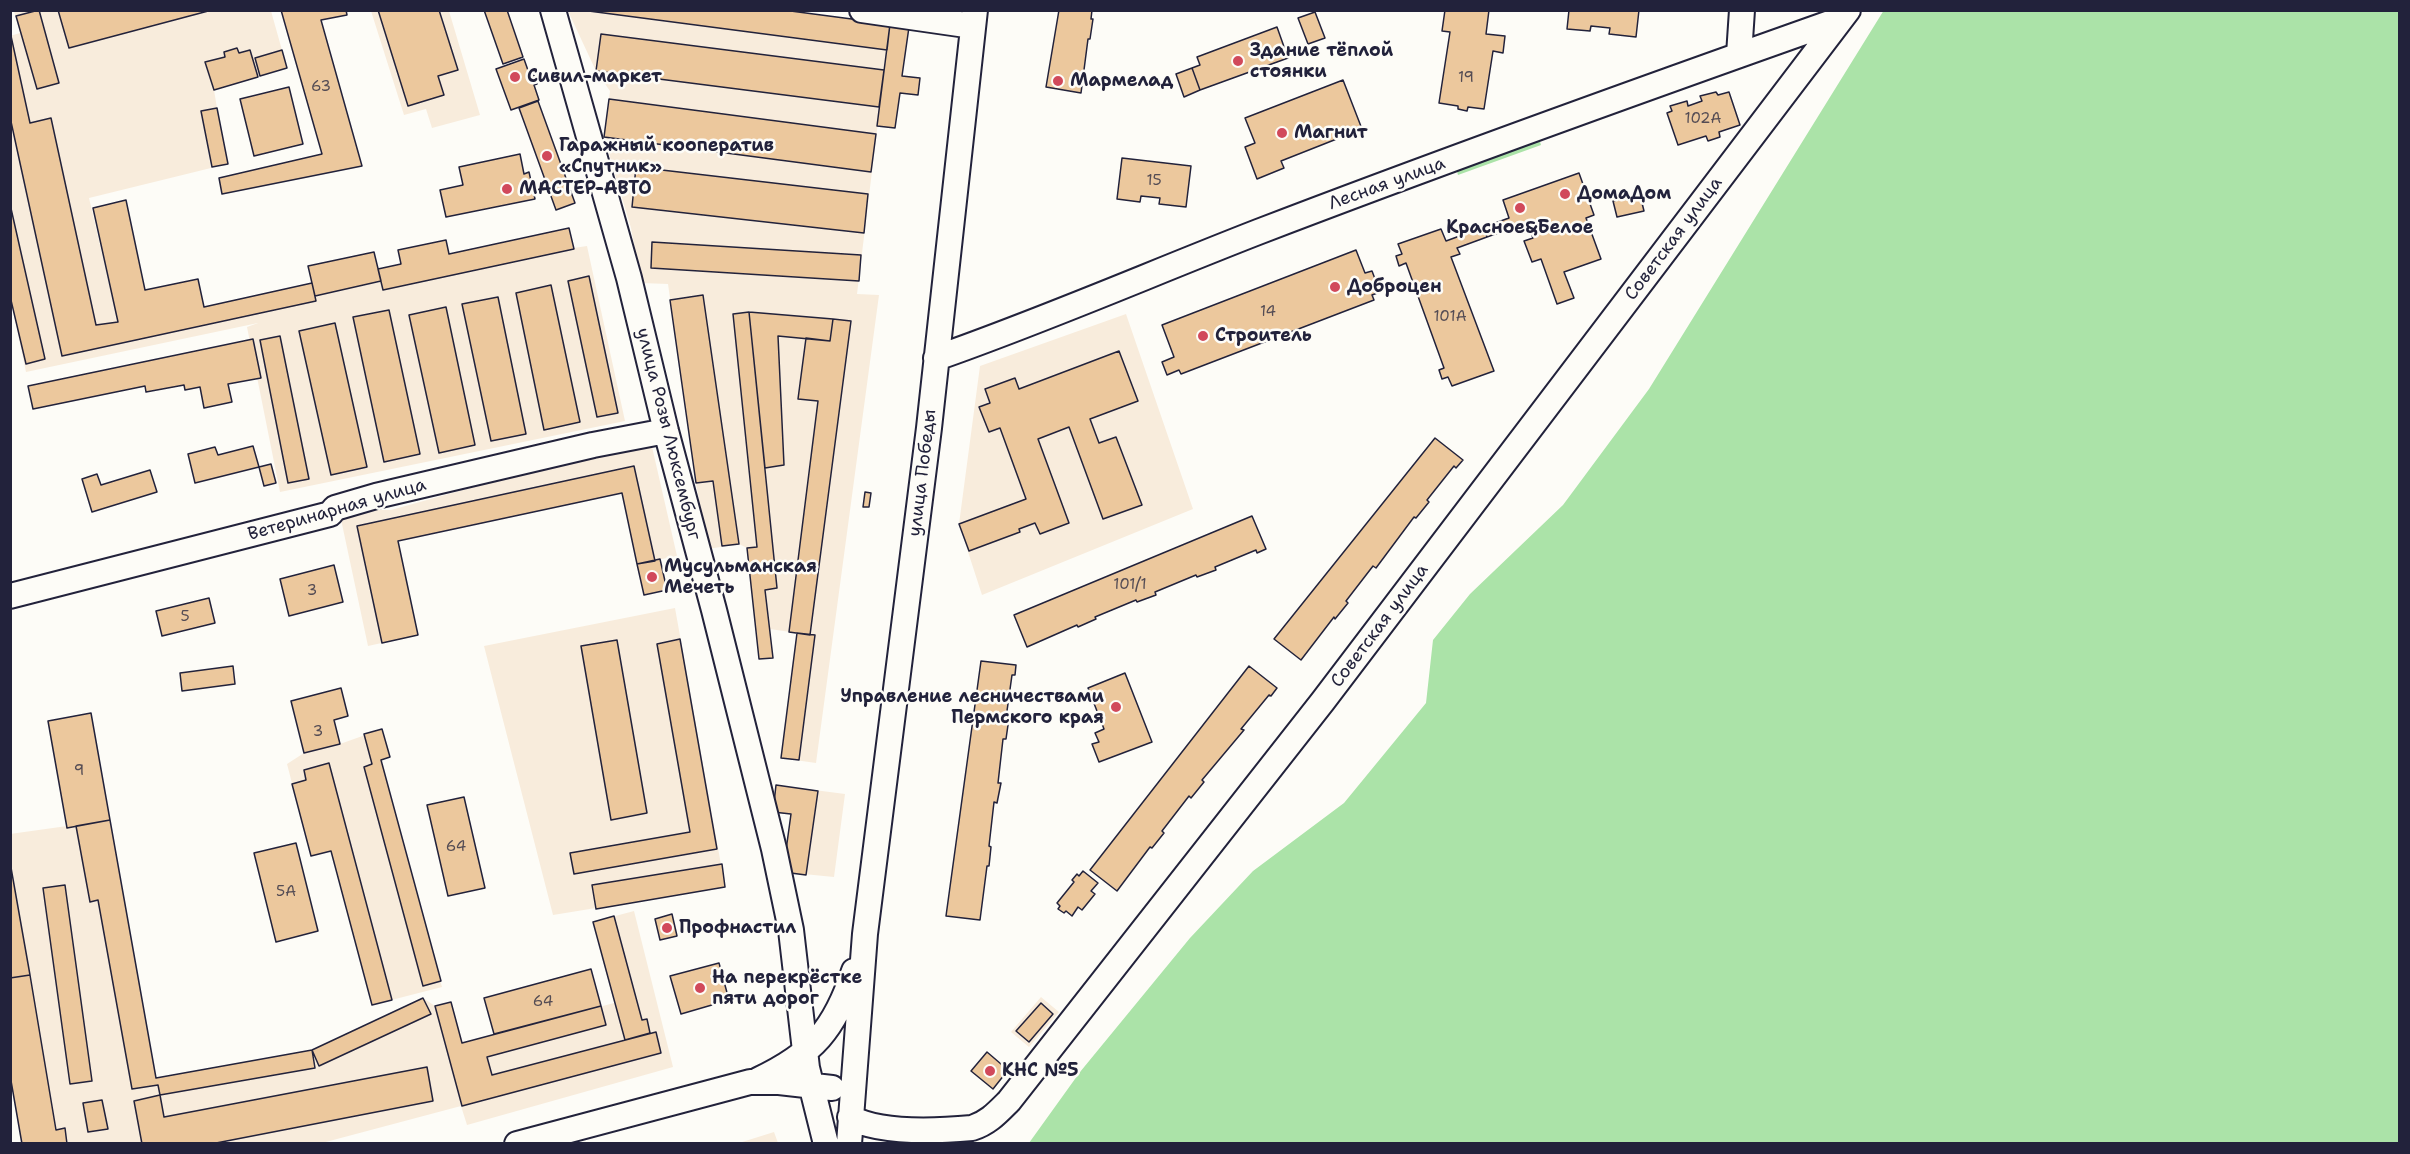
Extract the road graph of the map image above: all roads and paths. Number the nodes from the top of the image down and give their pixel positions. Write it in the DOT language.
graph roads {
  1 [pos="553,10"];
  2 [pos="862,10"];
  3 [pos="1742,10"];
  4 [pos="1845,15"];
  5 [pos="974,18"];
  6 [pos="1738,55"];
  7 [pos="936,357"];
  8 [pos="666,430"];
  9 [pos="10,596"];
  10 [pos="791,930"];
  11 [pos="865,934"];
  12 [pos="836,1033"];
  13 [pos="856,1067"];
  14 [pos="813,1068"];
  15 [pos="750,1082"];
  16 [pos="850,1117"];
  17 [pos="892,1129"];
  18 [pos="517,1143"];
  19 [pos="826,1143"];
  20 [pos="849,1143"];
  21 [pos="859,1143"];
  1 -- 8 [label="street, улица Розы Люксембург"];
  2 -- 5 [label="street"];
  3 -- 6 [label="street"];
  4 -- 6 [label="street, Лесная улица"];
  4 -- 17 [label="street, Советская улица"];
  5 -- 7 [label="street, улица Победы"];
  6 -- 7 [label="street, Лесная улица"];
  7 -- 11 [label="street, улица Победы"];
  8 -- 9 [label="street, Ветеринарная улица"];
  8 -- 10 [label="street, улица Розы Люксембург"];
  10 -- 12 [label="street"];
  10 -- 14 [label="street, улица Розы Люксембург"];
  11 -- 12 [label="street, улица Победы"];
  11 -- 13 [label="street, улица Победы"];
  12 -- 13 [label="street"];
  12 -- 14 [label="street"];
  13 -- 14 [label="street"];
  13 -- 16 [label="street"];
  14 -- 15 [label="street"];
  14 -- 15 [label="street"];
  14 -- 19 [label="street, улица Розы Люксембург"];
  15 -- 18 [label="street"];
  16 -- 17 [label="street, Советская улица"];
  16 -- 20 [label="street"];
  17 -- 21 [label="street"];
}
